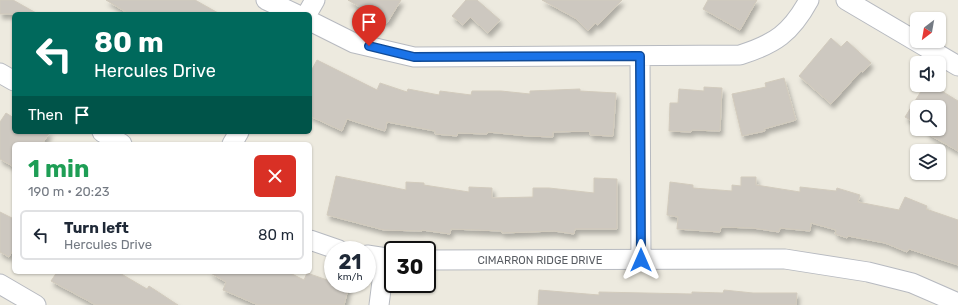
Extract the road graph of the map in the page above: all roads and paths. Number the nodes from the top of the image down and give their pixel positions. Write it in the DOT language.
graph roads {
  1 [pos="266,0"];
  2 [pos="315,0"];
  3 [pos="808,0"];
  4 [pos="846,0"];
  5 [pos="292,12"];
  6 [pos="308,12"];
  7 [pos="312,22"];
  8 [pos="640,56"];
  9 [pos="958,66"];
  10 [pos="0,73"];
  11 [pos="12,80"];
  12 [pos="105,134"];
  13 [pos="119,142"];
  14 [pos="312,241"];
  15 [pos="324,245"];
  16 [pos="382,257"];
  17 [pos="436,260"];
  18 [pos="641,260"];
  19 [pos="0,284"];
  20 [pos="958,303"];
  21 [pos="36,305"];
  22 [pos="379,305"];
  1 -- 5 [label="street"];
  2 -- 6 [label="street"];
  3 -- 8 [label="street"];
  4 -- 9 [label="street"];
  7 -- 8 [label="street"];
  8 -- 18 [label="street"];
  10 -- 11 [label="street"];
  12 -- 13 [label="street"];
  14 -- 15 [label="street"];
  16 -- 22 [label="street"];
  17 -- 18 [label="street, CIMARRON RIDGE DRIVE"];
  18 -- 20 [label="street, CIMARRON RIDGE DRIVE"];
  19 -- 21 [label="street"];
}
